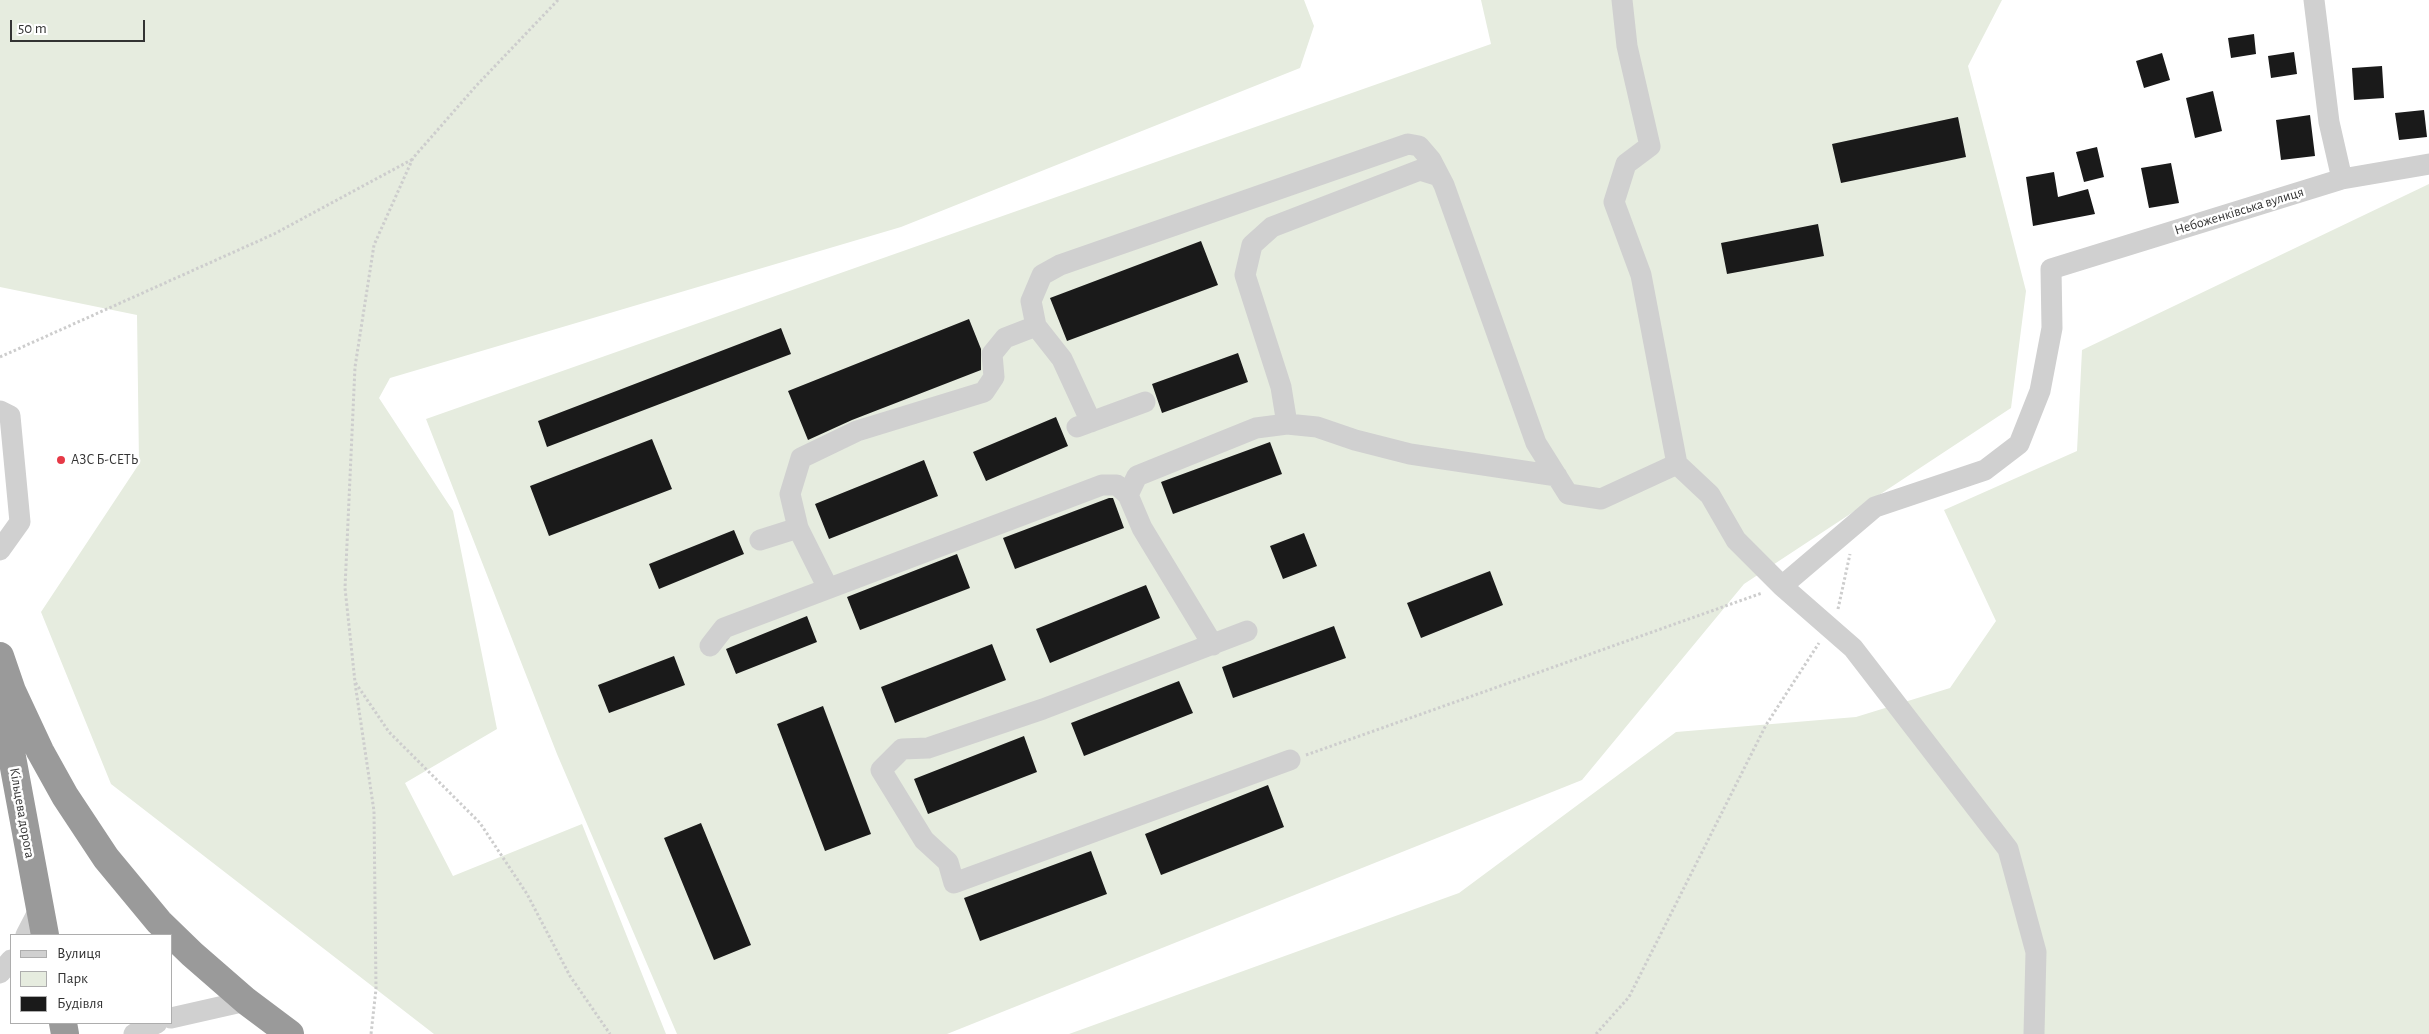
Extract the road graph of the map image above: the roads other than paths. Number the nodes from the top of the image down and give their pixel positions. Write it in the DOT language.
graph roads {
  1 [pos="1622,0"];
  2 [pos="2314,0"];
  3 [pos="2429,164"];
  4 [pos="1439,176"];
  5 [pos="2342,178"];
  6 [pos="1036,326"];
  7 [pos="1145,402"];
  8 [pos="0,411"];
  9 [pos="1287,424"];
  10 [pos="1677,464"];
  11 [pos="1557,476"];
  12 [pos="1128,495"];
  13 [pos="798,528"];
  14 [pos="760,540"];
  15 [pos="0,550"];
  16 [pos="1782,586"];
  17 [pos="828,588"];
  18 [pos="1247,631"];
  19 [pos="1213,645"];
  20 [pos="710,646"];
  21 [pos="0,656"];
  22 [pos="0,692"];
  23 [pos="1281,764"];
  24 [pos="40,908"];
  25 [pos="27,934"];
  26 [pos="45,934"];
  27 [pos="171,934"];
  28 [pos="172,935"];
  29 [pos="10,961"];
  30 [pos="0,973"];
  31 [pos="246,1001"];
  32 [pos="172,1018"];
  33 [pos="155,1024"];
  34 [pos="134,1034"];
  35 [pos="290,1034"];
  36 [pos="2034,1034"];
  1 -- 10 [label="street"];
  2 -- 5 [label="street"];
  3 -- 5 [label="street, Небоженківська вулиця"];
  4 -- 6 [label="street"];
  4 -- 9 [label="street"];
  4 -- 11 [label="street"];
  5 -- 16 [label="street, Небоженківська вулиця"];
  6 -- 7 [label="street"];
  6 -- 13 [label="street"];
  8 -- 15 [label="street"];
  9 -- 11 [label="street"];
  9 -- 12 [label="street"];
  10 -- 11 [label="street"];
  10 -- 16 [label="street"];
  12 -- 17 [label="street"];
  12 -- 19 [label="street"];
  13 -- 14 [label="street"];
  13 -- 17 [label="street"];
  16 -- 36 [label="street"];
  17 -- 20 [label="street"];
  18 -- 19 [label="street"];
  19 -- 23 [label="street"];
  21 -- 27 [label="highway"];
  22 -- 24 [label="highway, Кільцева дорога"];
  24 -- 25 [label="street"];
  24 -- 26 [label="highway, Кільцева дорога"];
  28 -- 31 [label="highway"];
  29 -- 30 [label="street"];
  31 -- 32 [label="street"];
  31 -- 35 [label="highway"];
  33 -- 34 [label="street"];
}
